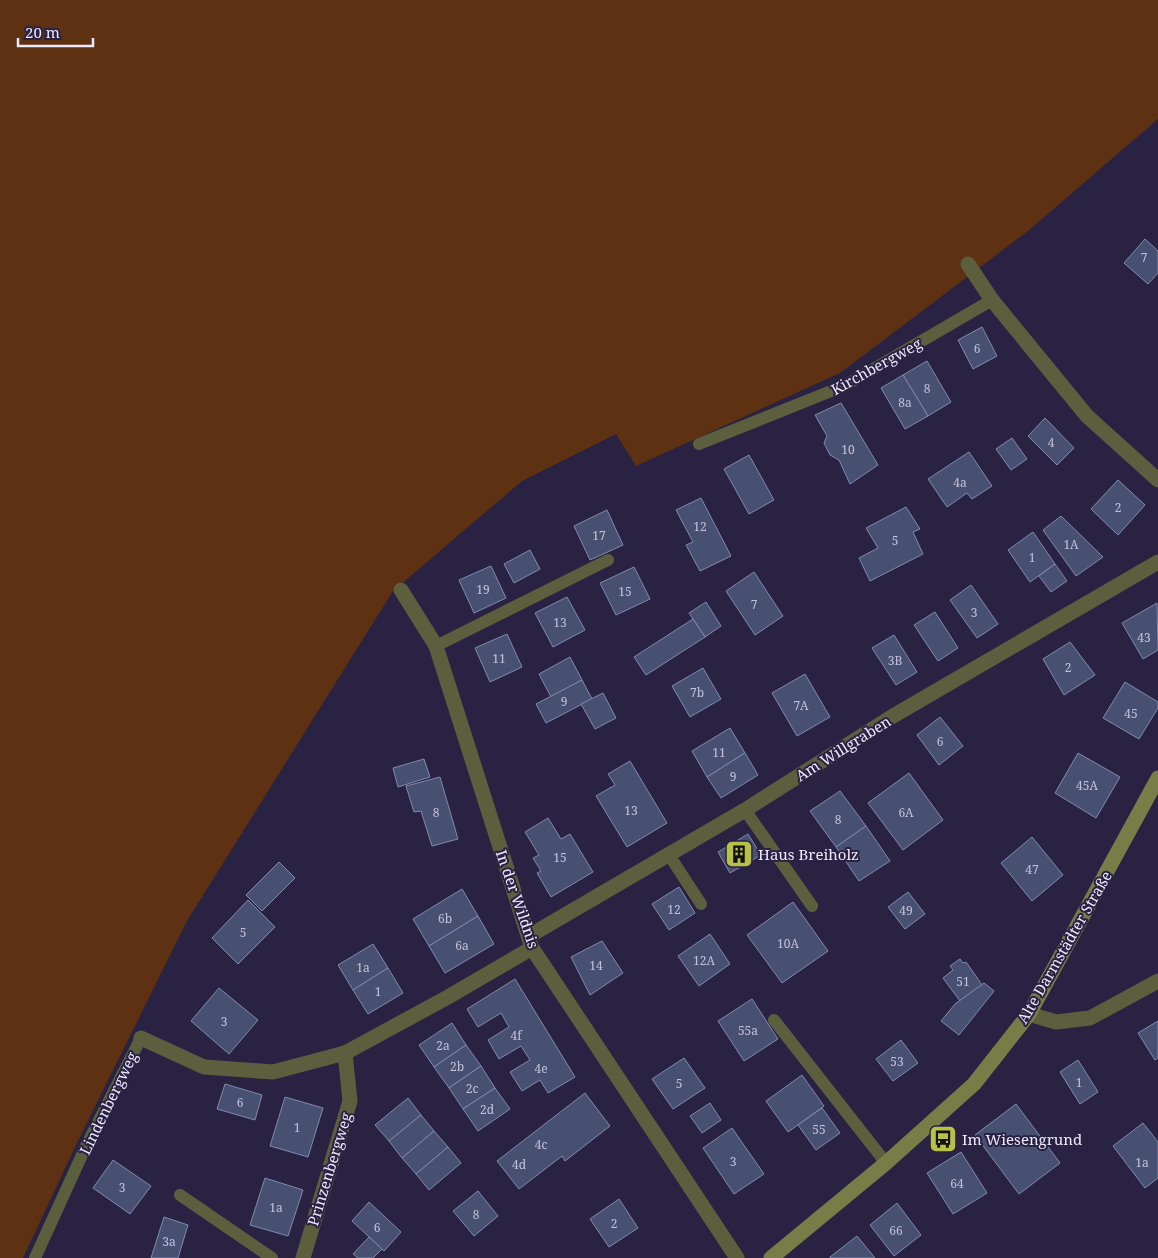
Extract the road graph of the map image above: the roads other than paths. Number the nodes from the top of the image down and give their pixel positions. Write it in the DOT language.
graph roads {
  1 [pos="968,264"];
  2 [pos="992,300"];
  3 [pos="699,444"];
  4 [pos="1158,480"];
  5 [pos="608,560"];
  6 [pos="1158,562"];
  7 [pos="401,590"];
  8 [pos="436,646"];
  9 [pos="1158,778"];
  10 [pos="745,810"];
  11 [pos="670,855"];
  12 [pos="702,904"];
  13 [pos="812,906"];
  14 [pos="531,942"];
  15 [pos="1158,981"];
  16 [pos="1029,1014"];
  17 [pos="774,1020"];
  18 [pos="141,1038"];
  19 [pos="345,1053"];
  20 [pos="886,1163"];
  21 [pos="180,1195"];
  22 [pos="305,1257"];
  23 [pos="35,1258"];
  24 [pos="272,1258"];
  25 [pos="738,1258"];
  26 [pos="770,1258"];
  1 -- 2 [label="street"];
  2 -- 3 [label="lane, Kirchbergweg"];
  2 -- 4 [label="street"];
  5 -- 8 [label="lane"];
  6 -- 10 [label="street, Am Willgraben"];
  7 -- 8 [label="street, In der Wildnis"];
  8 -- 14 [label="street, In der Wildnis"];
  9 -- 16 [label="street, Alte Darmstädter Straße"];
  10 -- 11 [label="street, Am Willgraben"];
  10 -- 13 [label="lane"];
  11 -- 12 [label="lane"];
  11 -- 14 [label="street, Am Willgraben"];
  14 -- 19 [label="street, Lindenbergweg"];
  14 -- 25 [label="street, In der Wildnis"];
  15 -- 16 [label="street"];
  16 -- 20 [label="street, Alte Darmstädter Straße"];
  17 -- 20 [label="lane"];
  18 -- 19 [label="street, Lindenbergweg"];
  18 -- 23 [label="lane, Lindenbergweg"];
  19 -- 22 [label="street, Prinzenbergweg"];
  20 -- 26 [label="street, Alte Darmstädter Straße"];
  21 -- 24 [label="lane"];
}
